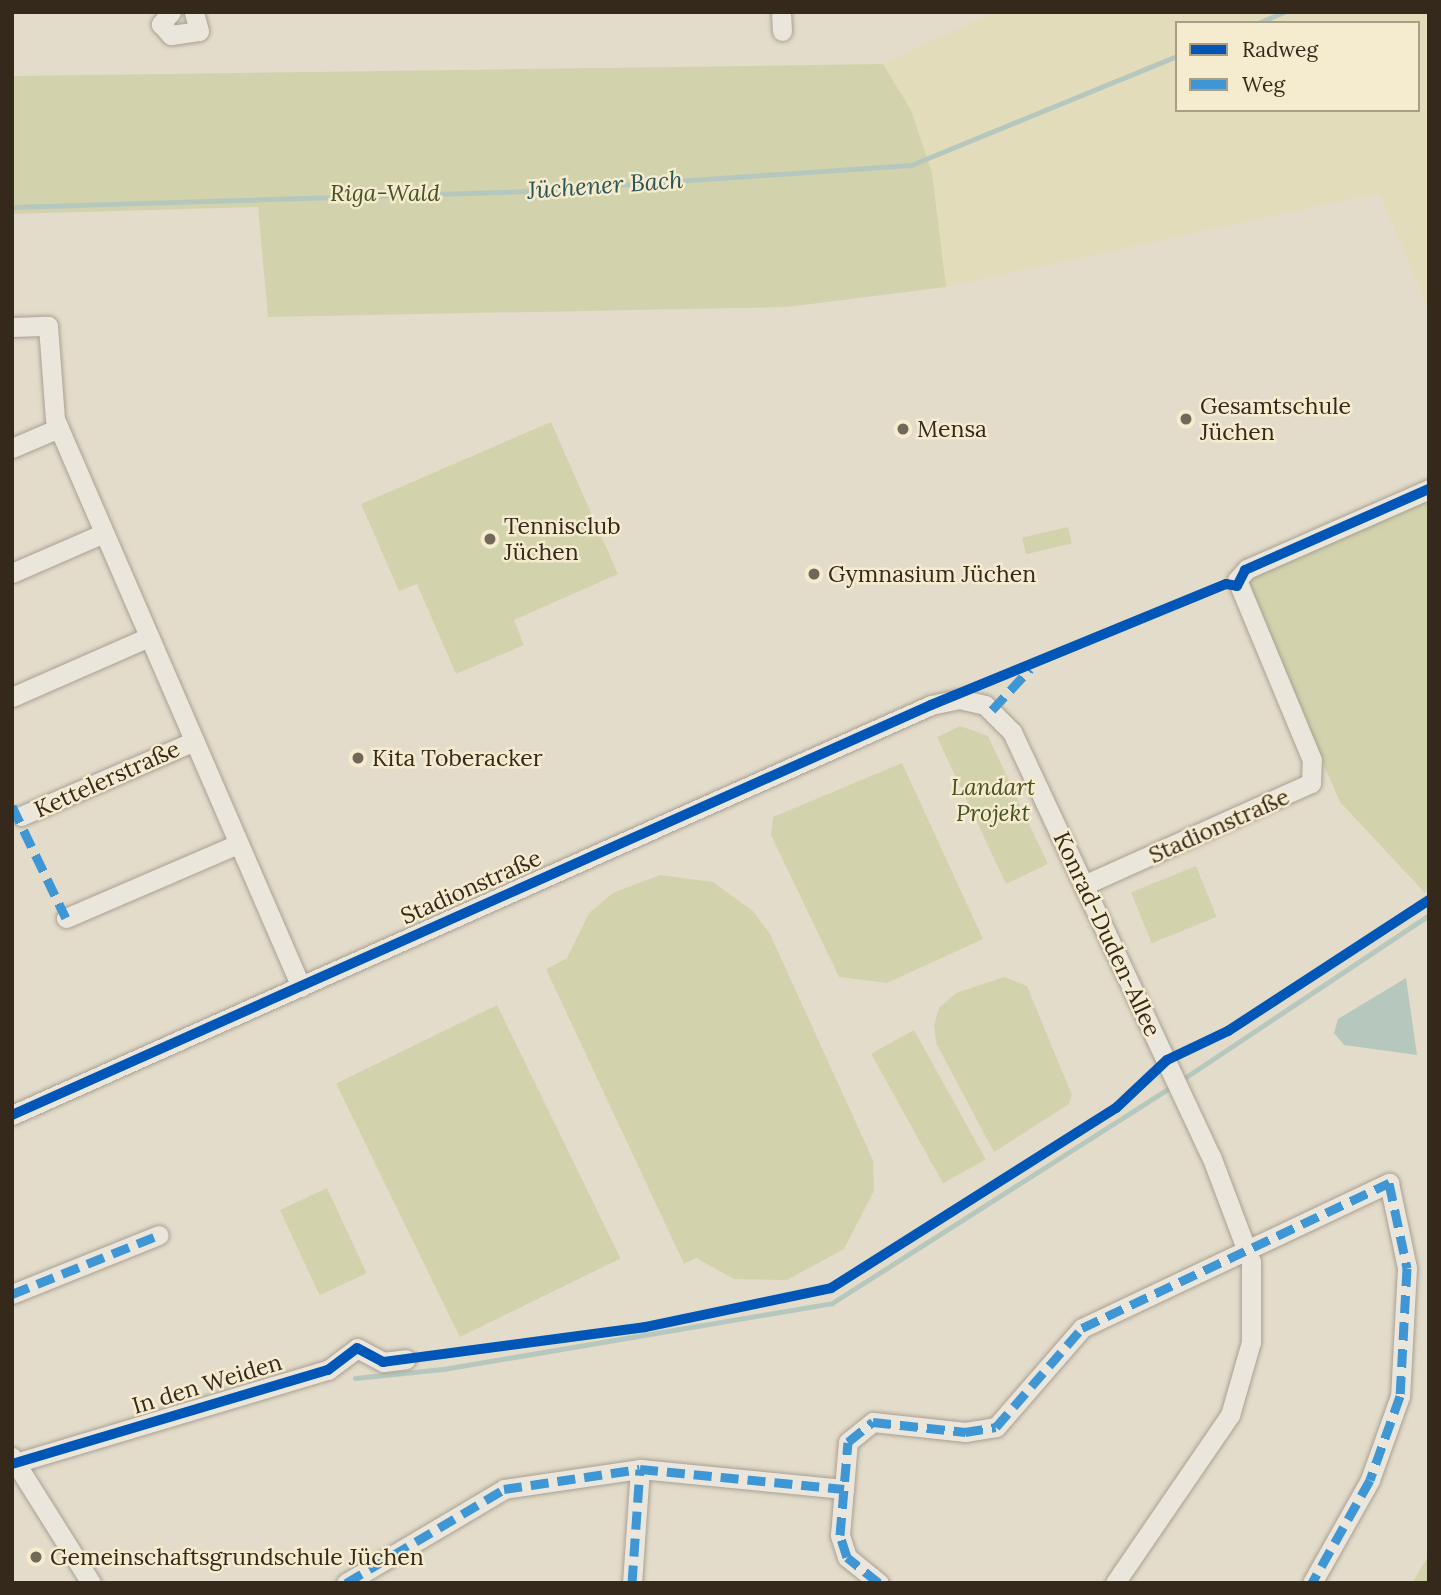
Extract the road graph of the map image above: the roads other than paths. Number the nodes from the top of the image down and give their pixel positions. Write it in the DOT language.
graph roads {
  1 [pos="171,12"];
  2 [pos="194,12"];
  3 [pos="12,327"];
  4 [pos="59,428"];
  5 [pos="12,448"];
  6 [pos="1429,489"];
  7 [pos="104,533"];
  8 [pos="12,573"];
  9 [pos="149,637"];
  10 [pos="12,696"];
  11 [pos="948,700"];
  12 [pos="194,741"];
  13 [pos="21,817"];
  14 [pos="238,844"];
  15 [pos="1084,885"];
  16 [pos="66,918"];
  17 [pos="301,987"];
  18 [pos="13,1113"];
  19 [pos="159,1235"];
  20 [pos="1248,1250"];
  21 [pos="12,1294"];
  22 [pos="406,1359"];
  23 [pos="13,1461"];
  24 [pos="640,1469"];
  25 [pos="844,1489"];
  26 [pos="91,1583"];
  27 [pos="346,1583"];
  28 [pos="632,1583"];
  29 [pos="880,1583"];
  30 [pos="1115,1583"];
  31 [pos="1312,1583"];
  1 -- 2 [label="street"];
  3 -- 4 [label="street, Kettelerstraße"];
  4 -- 5 [label="street"];
  4 -- 7 [label="street, Kettelerstraße"];
  6 -- 15 [label="street, Stadionstraße"];
  7 -- 8 [label="street"];
  7 -- 9 [label="street, Kettelerstraße"];
  9 -- 10 [label="street"];
  9 -- 12 [label="street, Kettelerstraße"];
  11 -- 15 [label="street, Konrad-Duden-Allee"];
  11 -- 17 [label="street, Stadionstraße"];
  12 -- 13 [label="street, Kettelerstraße"];
  12 -- 14 [label="street, Kettelerstraße"];
  14 -- 16 [label="street"];
  14 -- 17 [label="street, Kettelerstraße"];
  15 -- 20 [label="street, Konrad-Duden-Allee"];
  17 -- 18 [label="street, Stadionstraße"];
  19 -- 21 [label="street"];
  20 -- 25 [label="street"];
  20 -- 30 [label="street, Konrad-Duden-Allee"];
  20 -- 31 [label="street"];
  22 -- 23 [label="street, In den Weiden"];
  23 -- 26 [label="street"];
  24 -- 25 [label="street"];
  24 -- 27 [label="street"];
  24 -- 28 [label="street"];
  25 -- 29 [label="street"];
}
